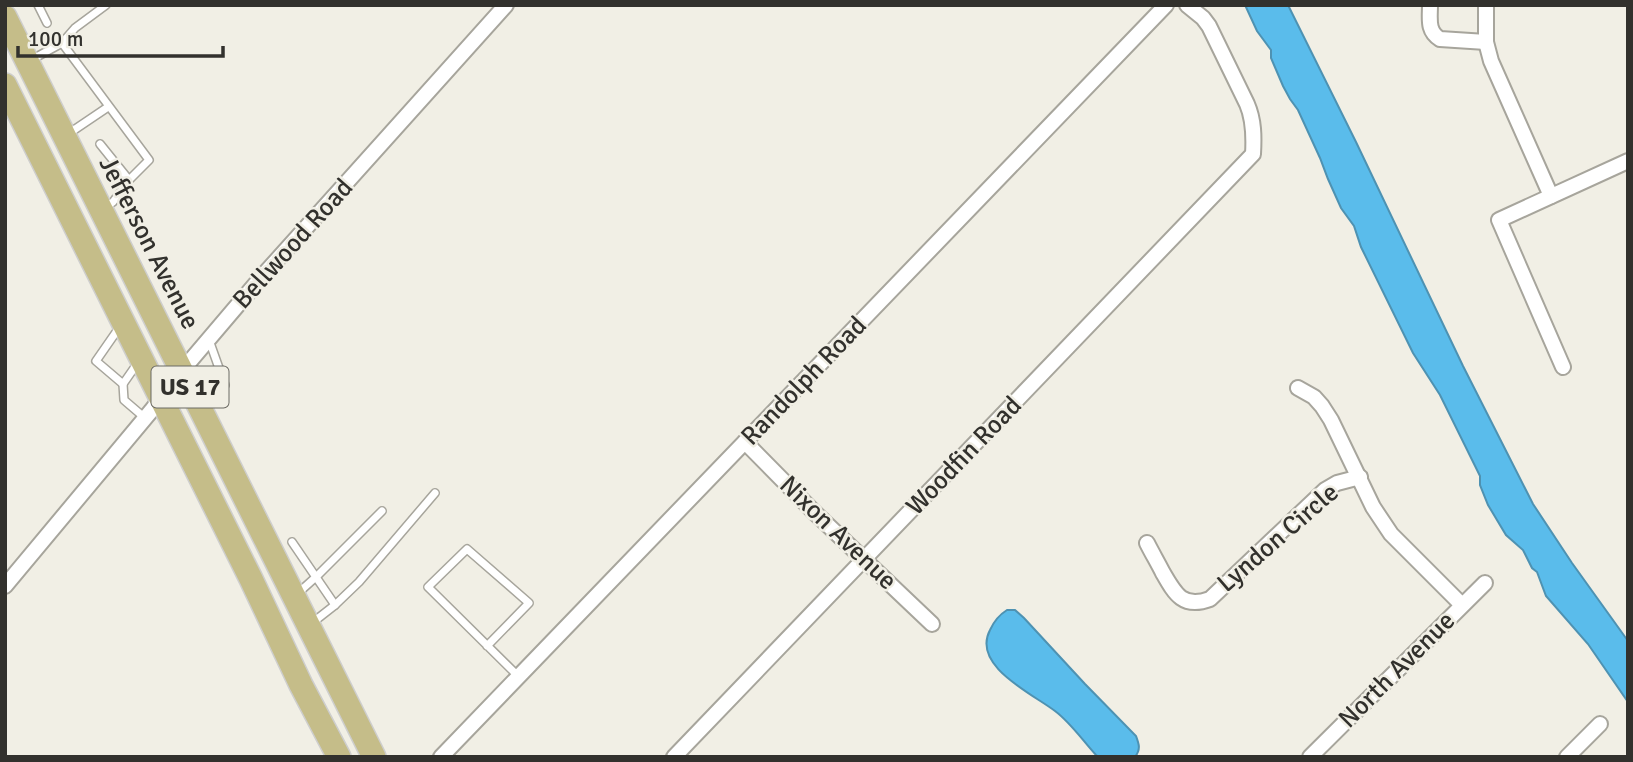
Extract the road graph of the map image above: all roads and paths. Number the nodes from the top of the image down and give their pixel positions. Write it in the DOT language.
graph roads {
  1 [pos="38,5"];
  2 [pos="106,5"];
  3 [pos="506,5"];
  4 [pos="1166,5"];
  5 [pos="1187,5"];
  6 [pos="1430,5"];
  7 [pos="1486,5"];
  8 [pos="5,17"];
  9 [pos="47,23"];
  10 [pos="1486,42"];
  11 [pos="62,43"];
  12 [pos="28,62"];
  13 [pos="5,85"];
  14 [pos="108,107"];
  15 [pos="64,136"];
  16 [pos="100,144"];
  17 [pos="1628,162"];
  18 [pos="129,180"];
  19 [pos="1551,196"];
  20 [pos="101,209"];
  21 [pos="123,321"];
  22 [pos="209,339"];
  23 [pos="141,358"];
  24 [pos="1563,367"];
  25 [pos="182,371"];
  26 [pos="123,384"];
  27 [pos="1298,388"];
  28 [pos="162,398"];
  29 [pos="197,401"];
  30 [pos="145,418"];
  31 [pos="745,442"];
  32 [pos="1360,477"];
  33 [pos="435,493"];
  34 [pos="382,511"];
  35 [pos="292,542"];
  36 [pos="1147,543"];
  37 [pos="864,559"];
  38 [pos="317,576"];
  39 [pos="1485,583"];
  40 [pos="5,586"];
  41 [pos="294,596"];
  42 [pos="335,605"];
  43 [pos="1462,605"];
  44 [pos="932,624"];
  45 [pos="309,625"];
  46 [pos="487,646"];
  47 [pos="518,677"];
  48 [pos="1600,724"];
  49 [pos="339,757"];
  50 [pos="374,757"];
  51 [pos="441,757"];
  52 [pos="674,757"];
  53 [pos="1310,757"];
  54 [pos="1567,757"];
  1 -- 9 [label="lane"];
  2 -- 11 [label="lane"];
  3 -- 22 [label="street, Bellwood Road"];
  4 -- 31 [label="street, Randolph Road"];
  5 -- 37 [label="street, Woodfin Road"];
  6 -- 10 [label="street"];
  7 -- 10 [label="street"];
  8 -- 12 [label="main road, Jefferson Avenue / US 17"];
  10 -- 19 [label="street"];
  11 -- 12 [label="lane"];
  11 -- 14 [label="lane"];
  12 -- 15 [label="main road, Jefferson Avenue / US 17"];
  13 -- 21 [label="main road, US 17"];
  14 -- 15 [label="lane"];
  14 -- 18 [label="lane"];
  15 -- 20 [label="main road, Jefferson Avenue / US 17"];
  16 -- 18 [label="lane"];
  17 -- 19 [label="street"];
  18 -- 20 [label="lane"];
  19 -- 24 [label="street"];
  20 -- 25 [label="main road, Jefferson Avenue / US 17"];
  21 -- 23 [label="main road, US 17"];
  21 -- 26 [label="lane"];
  22 -- 25 [label="street, Bellwood Road"];
  22 -- 29 [label="lane"];
  23 -- 26 [label="lane"];
  23 -- 28 [label="main road, US 17"];
  25 -- 28 [label="street, Bellwood Road"];
  25 -- 29 [label="main road, Jefferson Avenue / US 17"];
  26 -- 30 [label="lane"];
  27 -- 32 [label="street"];
  28 -- 30 [label="street, Bellwood Road"];
  28 -- 49 [label="main road, US 17"];
  29 -- 41 [label="main road, Jefferson Avenue / US 17"];
  30 -- 40 [label="street, Bellwood Road"];
  31 -- 37 [label="street, Nixon Avenue"];
  31 -- 47 [label="street, Randolph Road"];
  32 -- 36 [label="street, Lyndon Circle"];
  32 -- 43 [label="street"];
  33 -- 42 [label="lane"];
  34 -- 38 [label="lane"];
  35 -- 38 [label="lane"];
  37 -- 44 [label="street, Nixon Avenue"];
  37 -- 52 [label="street, Woodfin Road"];
  38 -- 41 [label="lane"];
  38 -- 42 [label="lane"];
  39 -- 43 [label="street, North Avenue"];
  41 -- 45 [label="main road, Jefferson Avenue / US 17"];
  42 -- 45 [label="lane"];
  43 -- 53 [label="street, North Avenue"];
  45 -- 50 [label="main road, Jefferson Avenue / US 17"];
  46 -- 46 [label="lane"];
  46 -- 47 [label="lane"];
  47 -- 51 [label="street, Randolph Road"];
  48 -- 54 [label="street"];
}
